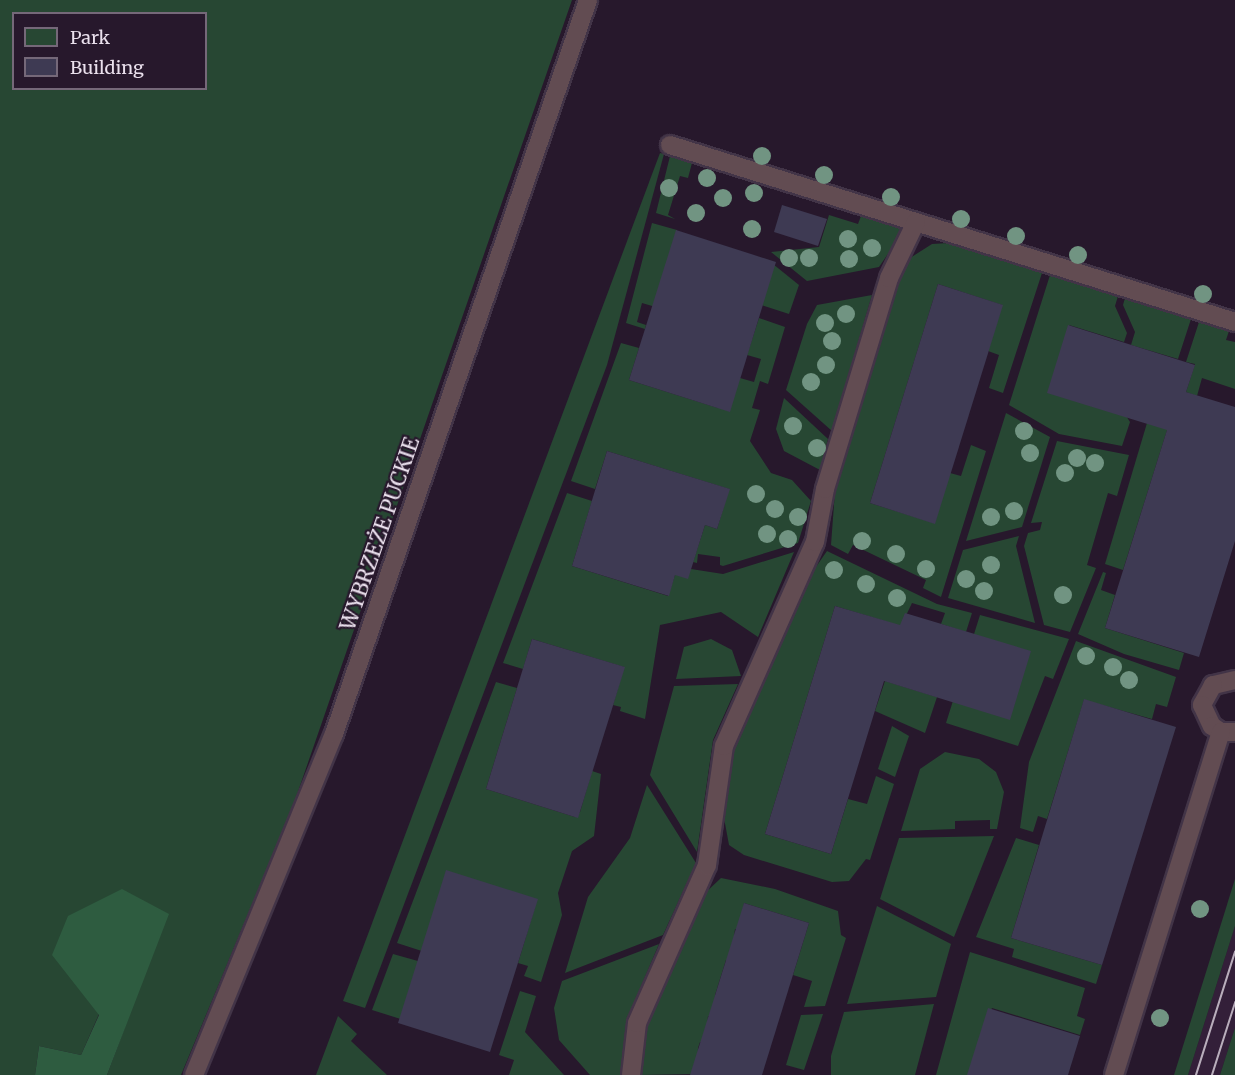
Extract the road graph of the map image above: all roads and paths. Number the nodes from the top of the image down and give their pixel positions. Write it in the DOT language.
graph roads {
  1 [pos="588,0"];
  2 [pos="669,145"];
  3 [pos="916,222"];
  4 [pos="1235,322"];
  5 [pos="1235,680"];
  6 [pos="1228,732"];
  7 [pos="194,1075"];
  8 [pos="630,1075"];
  9 [pos="1114,1075"];
  1 -- 7 [label="lane, WYBRZEŻE PUCKIE"];
  2 -- 3 [label="lane"];
  3 -- 4 [label="lane"];
  3 -- 8 [label="lane"];
  5 -- 6 [label="lane"];
  6 -- 9 [label="lane"];
}
